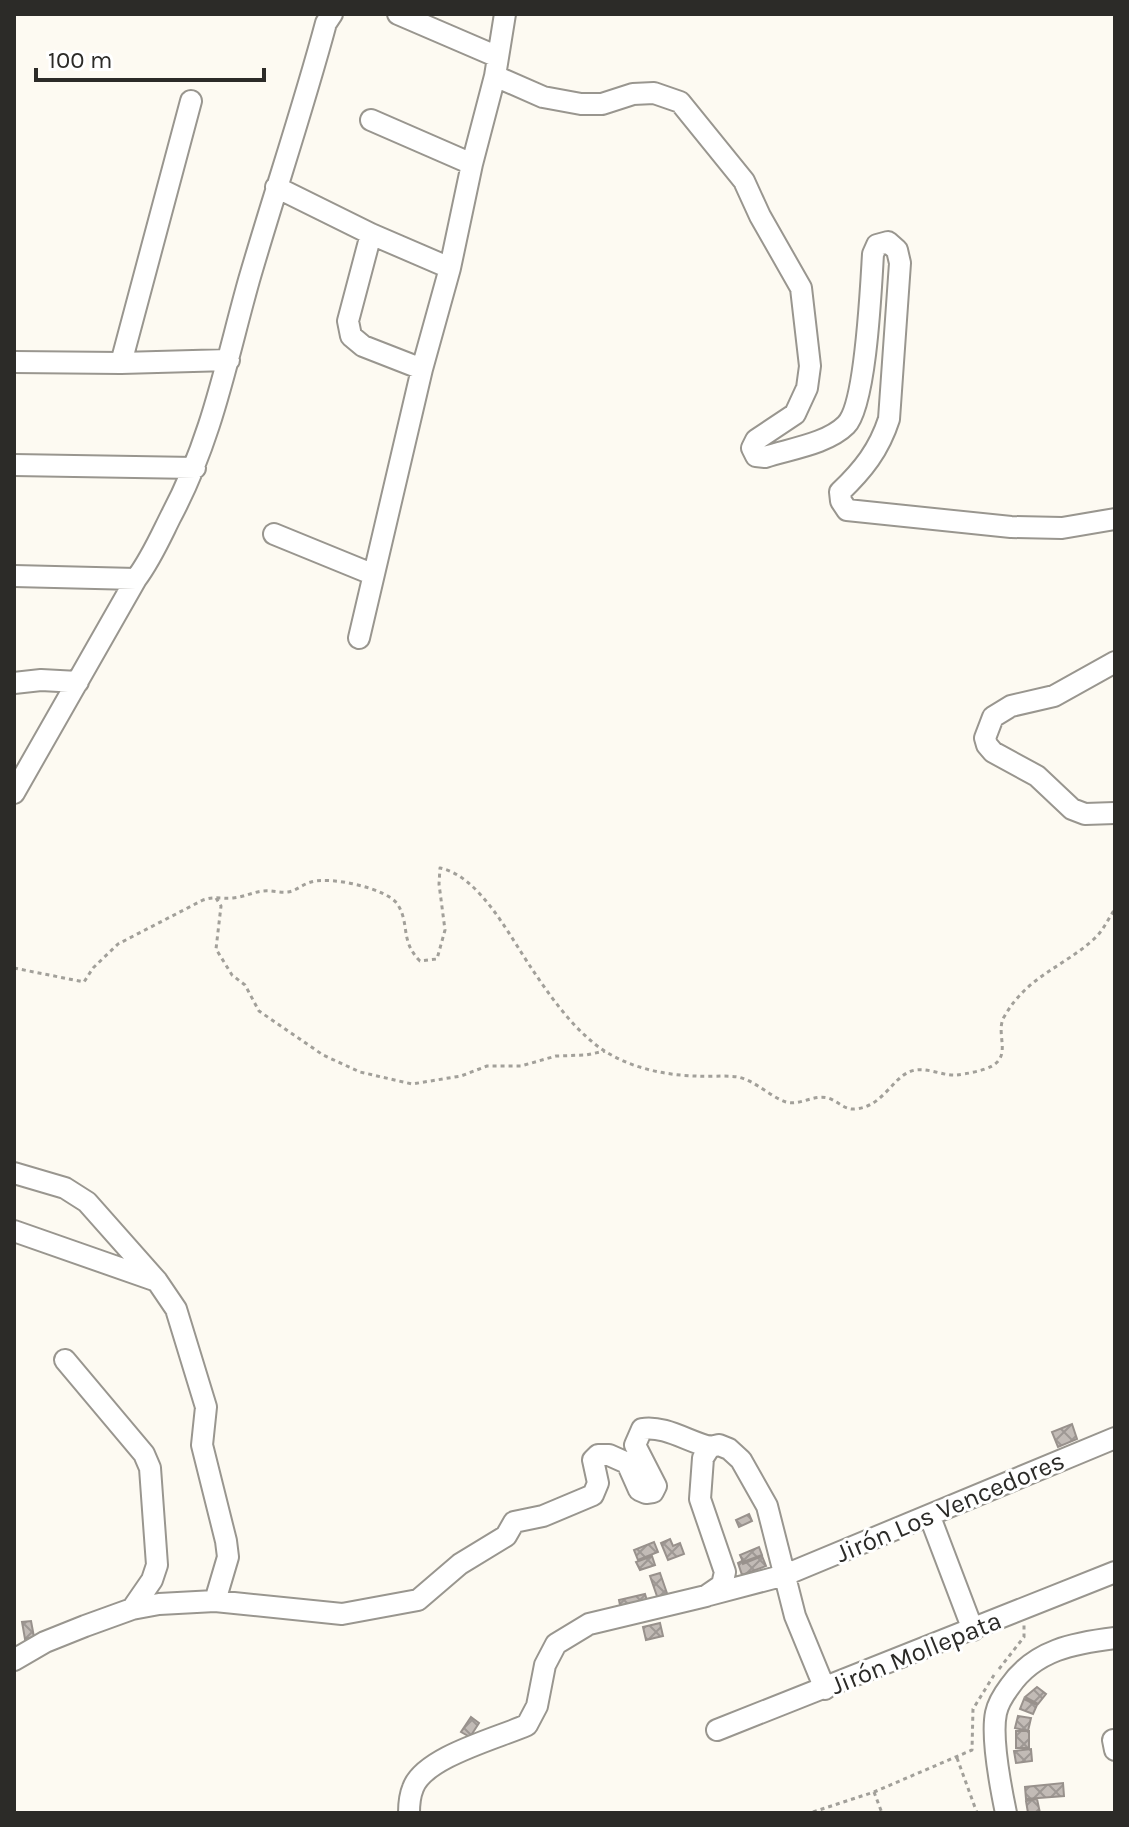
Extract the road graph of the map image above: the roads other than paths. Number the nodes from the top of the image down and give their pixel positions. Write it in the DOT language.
graph roads {
  1 [pos="332,14"];
  2 [pos="398,14"];
  3 [pos="505,14"];
  4 [pos="496,67"];
  5 [pos="191,101"];
  6 [pos="371,120"];
  7 [pos="472,164"];
  8 [pos="276,187"];
  9 [pos="371,234"];
  10 [pos="450,268"];
  11 [pos="229,360"];
  12 [pos="14,362"];
  13 [pos="121,363"];
  14 [pos="422,369"];
  15 [pos="14,465"];
  16 [pos="195,468"];
  17 [pos="1115,519"];
  18 [pos="274,534"];
  19 [pos="372,574"];
  20 [pos="14,576"];
  21 [pos="136,579"];
  22 [pos="359,638"];
  23 [pos="1115,662"];
  24 [pos="78,682"];
  25 [pos="14,683"];
  26 [pos="14,793"];
  27 [pos="1115,813"];
  28 [pos="14,1173"];
  29 [pos="14,1231"];
  30 [pos="157,1281"];
  31 [pos="65,1360"];
  32 [pos="1115,1438"];
  33 [pos="710,1447"];
  34 [pos="930,1517"];
  35 [pos="1115,1572"];
  36 [pos="785,1575"];
  37 [pos="706,1596"];
  38 [pos="215,1601"];
  39 [pos="132,1609"];
  40 [pos="973,1630"];
  41 [pos="1115,1638"];
  42 [pos="14,1660"];
  43 [pos="825,1689"];
  44 [pos="717,1730"];
  45 [pos="1115,1740"];
  46 [pos="1115,1750"];
  47 [pos="409,1813"];
  48 [pos="1006,1813"];
  1 -- 8 [label="street"];
  2 -- 4 [label="street"];
  3 -- 4 [label="street"];
  4 -- 7 [label="street"];
  4 -- 17 [label="street"];
  5 -- 13 [label="street"];
  6 -- 7 [label="street"];
  7 -- 10 [label="street"];
  8 -- 9 [label="street"];
  8 -- 11 [label="street"];
  9 -- 10 [label="street"];
  9 -- 14 [label="street"];
  10 -- 14 [label="street"];
  11 -- 13 [label="street"];
  11 -- 16 [label="street"];
  12 -- 13 [label="street"];
  14 -- 19 [label="street"];
  15 -- 16 [label="street"];
  16 -- 21 [label="street"];
  18 -- 19 [label="street"];
  19 -- 22 [label="street"];
  20 -- 21 [label="street"];
  21 -- 24 [label="street"];
  23 -- 27 [label="street"];
  24 -- 25 [label="street"];
  24 -- 26 [label="street"];
  28 -- 30 [label="street"];
  29 -- 30 [label="street"];
  30 -- 38 [label="street"];
  31 -- 39 [label="street"];
  32 -- 34 [label="street, Jirón Los Vencedores"];
  33 -- 36 [label="street"];
  33 -- 37 [label="street"];
  33 -- 38 [label="street"];
  34 -- 36 [label="street, Jirón Los Vencedores"];
  34 -- 40 [label="street"];
  35 -- 40 [label="street, Jirón Mollepata"];
  36 -- 37 [label="street, Jirón Los Vencedores"];
  36 -- 43 [label="street"];
  37 -- 47 [label="street, Jirón Los Vencedores"];
  38 -- 39 [label="street"];
  39 -- 42 [label="street"];
  40 -- 43 [label="street, Jirón Mollepata"];
  41 -- 48 [label="street"];
  43 -- 44 [label="street, Jirón Mollepata"];
  45 -- 46 [label="street"];
}
